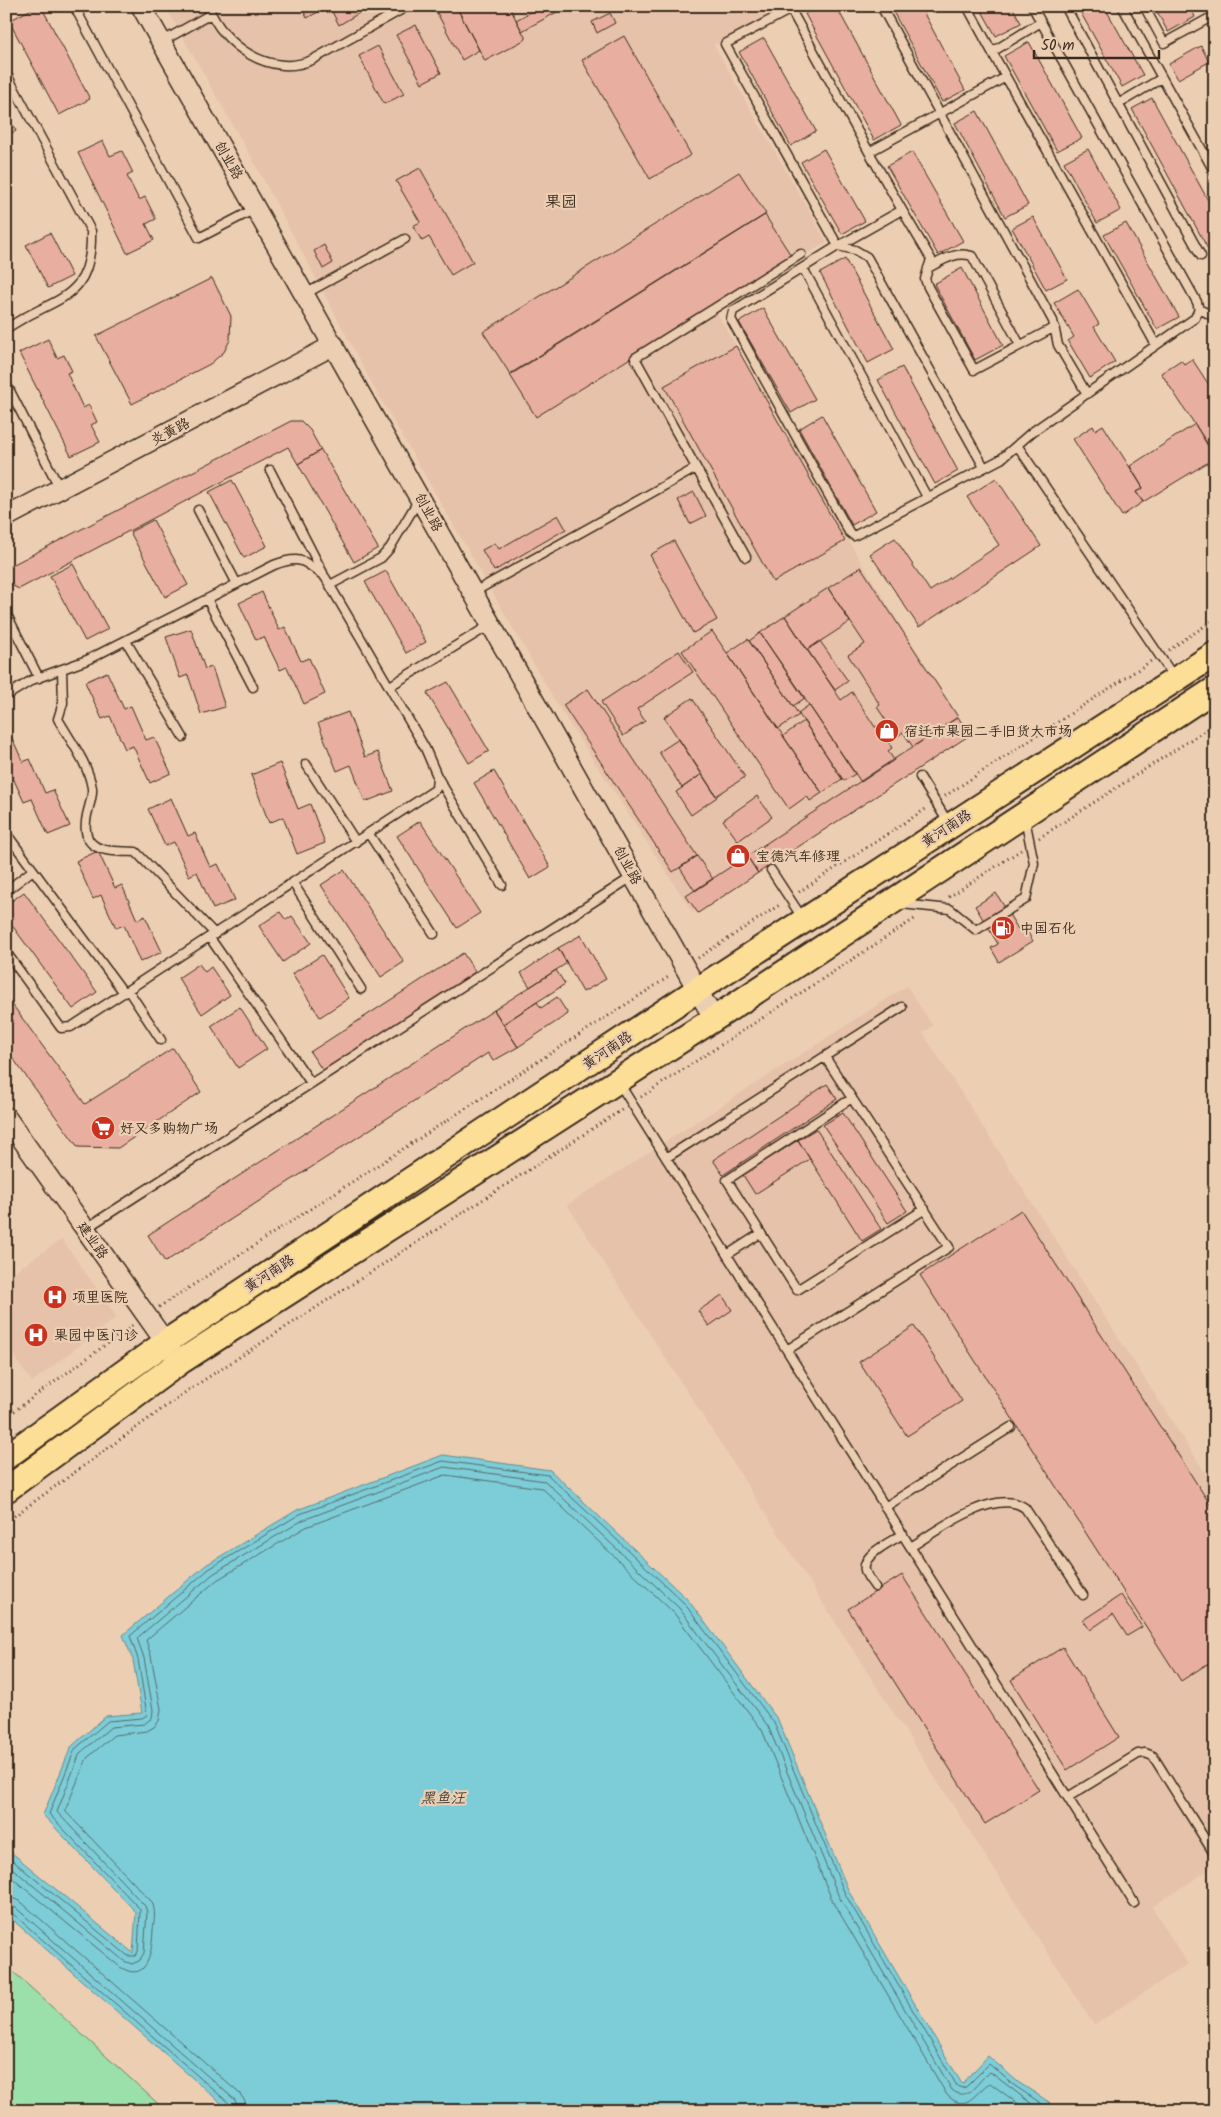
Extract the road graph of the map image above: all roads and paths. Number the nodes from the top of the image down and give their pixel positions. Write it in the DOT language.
graph roads {
  1 [pos="74,6"];
  2 [pos="141,6"];
  3 [pos="408,6"];
  4 [pos="881,6"];
  5 [pos="968,6"];
  6 [pos="1032,6"];
  7 [pos="1065,6"];
  8 [pos="1122,6"];
  9 [pos="1144,6"];
  10 [pos="794,8"];
  11 [pos="210,10"];
  12 [pos="1215,15"];
  13 [pos="1041,22"];
  14 [pos="161,42"];
  15 [pos="992,52"];
  16 [pos="6,73"];
  17 [pos="1006,77"];
  18 [pos="1162,78"];
  19 [pos="1118,104"];
  20 [pos="939,113"];
  21 [pos="869,152"];
  22 [pos="1215,173"];
  23 [pos="256,208"];
  24 [pos="902,210"];
  25 [pos="405,239"];
  26 [pos="838,246"];
  27 [pos="801,254"];
  28 [pos="1201,256"];
  29 [pos="803,268"];
  30 [pos="928,268"];
  31 [pos="305,294"];
  32 [pos="1199,309"];
  33 [pos="1215,317"];
  34 [pos="1055,327"];
  35 [pos="6,329"];
  36 [pos="334,345"];
  37 [pos="1156,345"];
  38 [pos="1020,346"];
  39 [pos="6,383"];
  40 [pos="1087,394"];
  41 [pos="1017,445"];
  42 [pos="984,467"];
  43 [pos="696,468"];
  44 [pos="270,470"];
  45 [pos="60,489"];
  46 [pos="420,497"];
  47 [pos="927,497"];
  48 [pos="198,510"];
  49 [pos="6,517"];
  50 [pos="746,557"];
  51 [pos="326,577"];
  52 [pos="236,584"];
  53 [pos="330,585"];
  54 [pos="474,592"];
  55 [pos="207,599"];
  56 [pos="6,613"];
  57 [pos="1215,620"];
  58 [pos="492,624"];
  59 [pos="126,641"];
  60 [pos="1215,654"];
  61 [pos="1159,656"];
  62 [pos="62,670"];
  63 [pos="39,678"];
  64 [pos="1175,679"];
  65 [pos="390,686"];
  66 [pos="253,687"];
  67 [pos="1215,689"];
  68 [pos="6,696"];
  69 [pos="1215,724"];
  70 [pos="183,737"];
  71 [pos="306,764"];
  72 [pos="437,776"];
  73 [pos="920,777"];
  74 [pos="936,802"];
  75 [pos="1024,815"];
  76 [pos="950,825"];
  77 [pos="6,833"];
  78 [pos="369,834"];
  79 [pos="356,842"];
  80 [pos="1030,844"];
  81 [pos="34,870"];
  82 [pos="771,870"];
  83 [pos="634,876"];
  84 [pos="293,883"];
  85 [pos="502,885"];
  86 [pos="6,891"];
  87 [pos="789,898"];
  88 [pos="890,903"];
  89 [pos="933,907"];
  90 [pos="804,921"];
  91 [pos="434,934"];
  92 [pos="212,936"];
  93 [pos="6,952"];
  94 [pos="685,967"];
  95 [pos="361,989"];
  96 [pos="698,990"];
  97 [pos="126,992"];
  98 [pos="902,1007"];
  99 [pos="714,1019"];
  100 [pos="161,1040"];
  101 [pos="825,1057"];
  102 [pos="618,1081"];
  103 [pos="311,1083"];
  104 [pos="852,1098"];
  105 [pos="632,1103"];
  106 [pos="6,1117"];
  107 [pos="666,1158"];
  108 [pos="925,1210"];
  109 [pos="85,1229"];
  110 [pos="761,1233"];
  111 [pos="727,1255"];
  112 [pos="146,1315"];
  113 [pos="166,1342"];
  114 [pos="787,1350"];
  115 [pos="180,1362"];
  116 [pos="6,1417"];
  117 [pos="1011,1427"];
  118 [pos="6,1457"];
  119 [pos="6,1490"];
  120 [pos="886,1507"];
  121 [pos="6,1522"];
  122 [pos="903,1534"];
  123 [pos="911,1547"];
  124 [pos="875,1588"];
  125 [pos="1083,1595"];
  126 [pos="1068,1797"];
  127 [pos="1213,1852"];
  128 [pos="1134,1903"];
  1 -- 23 [label="lane"];
  2 -- 14 [label="street, 创业路"];
  3 -- 11 [label="lane"];
  4 -- 20 [label="lane"];
  5 -- 15 [label="lane"];
  6 -- 13 [label="lane"];
  7 -- 19 [label="lane"];
  8 -- 18 [label="lane"];
  9 -- 12 [label="lane"];
  10 -- 21 [label="lane"];
  10 -- 26 [label="lane"];
  11 -- 14 [label="lane"];
  13 -- 15 [label="lane"];
  13 -- 32 [label="lane"];
  14 -- 23 [label="street, 创业路"];
  15 -- 17 [label="lane"];
  16 -- 35 [label="lane"];
  17 -- 20 [label="lane"];
  17 -- 37 [label="lane"];
  18 -- 19 [label="lane"];
  18 -- 22 [label="lane"];
  19 -- 28 [label="lane"];
  20 -- 21 [label="lane"];
  20 -- 34 [label="lane"];
  21 -- 24 [label="lane"];
  23 -- 31 [label="street, 创业路"];
  24 -- 26 [label="lane"];
  24 -- 30 [label="lane"];
  25 -- 31 [label="lane"];
  26 -- 29 [label="lane"];
  26 -- 42 [label="lane"];
  27 -- 43 [label="lane"];
  29 -- 47 [label="lane"];
  29 -- 47 [label="lane"];
  30 -- 38 [label="lane"];
  30 -- 38 [label="lane"];
  31 -- 36 [label="street, 创业路"];
  32 -- 33 [label="lane"];
  32 -- 37 [label="lane"];
  34 -- 38 [label="lane"];
  34 -- 40 [label="lane"];
  36 -- 45 [label="street, 炎黄路"];
  36 -- 46 [label="street, 创业路"];
  37 -- 40 [label="lane"];
  39 -- 45 [label="lane"];
  40 -- 41 [label="lane"];
  41 -- 42 [label="lane"];
  41 -- 61 [label="lane"];
  42 -- 47 [label="lane"];
  43 -- 50 [label="lane"];
  43 -- 54 [label="lane"];
  44 -- 51 [label="lane"];
  45 -- 49 [label="street, 炎黄路"];
  46 -- 53 [label="lane"];
  46 -- 54 [label="street, 创业路"];
  48 -- 52 [label="lane"];
  51 -- 52 [label="lane"];
  51 -- 53 [label="lane"];
  52 -- 55 [label="lane"];
  53 -- 65 [label="lane"];
  54 -- 58 [label="street, 创业路"];
  55 -- 59 [label="lane"];
  55 -- 66 [label="lane"];
  56 -- 63 [label="lane"];
  57 -- 61 [label="path"];
  58 -- 65 [label="lane"];
  58 -- 83 [label="street, 创业路"];
  59 -- 62 [label="lane"];
  59 -- 70 [label="lane"];
  60 -- 64 [label="main road, 黄河南路"];
  61 -- 64 [label="lane"];
  61 -- 74 [label="path"];
  62 -- 63 [label="lane"];
  62 -- 92 [label="lane"];
  63 -- 68 [label="lane"];
  64 -- 76 [label="main road, 黄河南路"];
  65 -- 72 [label="lane"];
  67 -- 75 [label="main road, 黄河南路"];
  69 -- 80 [label="path"];
  71 -- 79 [label="lane"];
  72 -- 78 [label="lane"];
  72 -- 85 [label="lane"];
  73 -- 74 [label="lane"];
  74 -- 76 [label="lane"];
  74 -- 87 [label="path"];
  75 -- 80 [label="lane"];
  75 -- 88 [label="main road, 黄河南路"];
  76 -- 90 [label="main road, 黄河南路"];
  77 -- 81 [label="lane"];
  78 -- 79 [label="lane"];
  78 -- 91 [label="lane"];
  79 -- 84 [label="lane"];
  80 -- 89 [label="path"];
  80 -- 89 [label="lane"];
  81 -- 86 [label="lane"];
  81 -- 97 [label="lane"];
  82 -- 87 [label="lane"];
  83 -- 94 [label="street, 创业路"];
  83 -- 103 [label="lane"];
  84 -- 92 [label="lane"];
  84 -- 95 [label="lane"];
  87 -- 90 [label="lane"];
  87 -- 94 [label="path"];
  88 -- 89 [label="lane"];
  88 -- 99 [label="main road, 黄河南路"];
  89 -- 105 [label="path"];
  90 -- 96 [label="main road, 黄河南路"];
  92 -- 97 [label="lane"];
  92 -- 103 [label="lane"];
  93 -- 97 [label="lane"];
  94 -- 96 [label="street, 创业路"];
  94 -- 112 [label="path"];
  96 -- 99 [label="street, 创业路"];
  96 -- 113 [label="main road, 黄河南路"];
  97 -- 100 [label="lane"];
  98 -- 101 [label="lane"];
  99 -- 102 [label="main road, 黄河南路"];
  101 -- 104 [label="lane"];
  101 -- 107 [label="lane"];
  102 -- 105 [label="lane"];
  102 -- 115 [label="main road, 黄河南路"];
  103 -- 109 [label="lane"];
  104 -- 108 [label="lane"];
  104 -- 110 [label="lane"];
  105 -- 107 [label="lane"];
  105 -- 121 [label="path"];
  106 -- 109 [label="street, 建业路"];
  107 -- 111 [label="lane"];
  108 -- 110 [label="lane"];
  108 -- 114 [label="lane"];
  109 -- 112 [label="street, 建业路"];
  110 -- 111 [label="lane"];
  111 -- 114 [label="lane"];
  112 -- 113 [label="street, 建业路"];
  112 -- 116 [label="path"];
  113 -- 115 [label="street, 建业路"];
  113 -- 118 [label="main road, 黄河南路"];
  114 -- 120 [label="lane"];
  115 -- 119 [label="main road, 黄河南路"];
  117 -- 120 [label="lane"];
  120 -- 122 [label="lane"];
  122 -- 123 [label="lane"];
  122 -- 124 [label="lane"];
  123 -- 125 [label="lane"];
  123 -- 126 [label="lane"];
  126 -- 127 [label="lane"];
  126 -- 128 [label="lane"];
}
